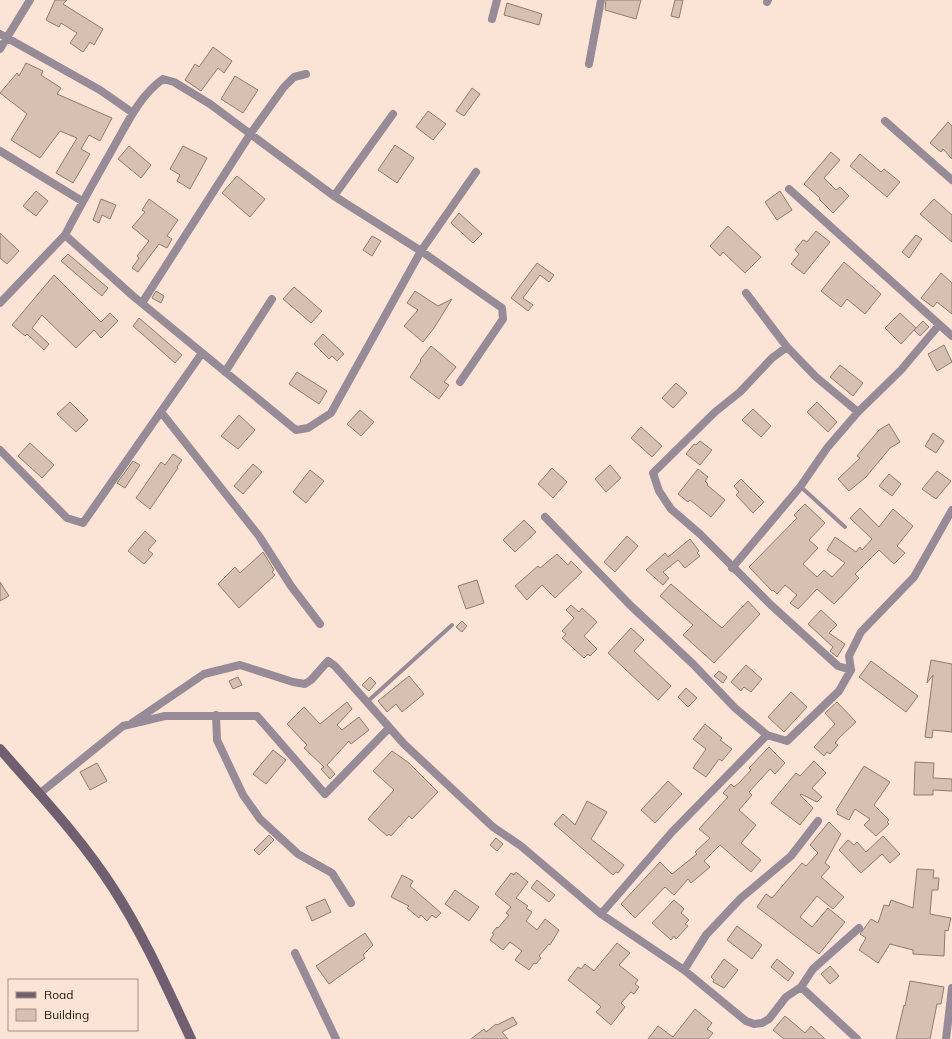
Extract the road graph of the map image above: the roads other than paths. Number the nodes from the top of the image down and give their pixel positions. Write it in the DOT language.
graph roads {
  1 [pos="30,0"];
  2 [pos="497,0"];
  3 [pos="601,0"];
  4 [pos="492,19"];
  5 [pos="3,36"];
  6 [pos="0,49"];
  7 [pos="589,64"];
  8 [pos="306,74"];
  9 [pos="133,112"];
  10 [pos="393,114"];
  11 [pos="885,121"];
  12 [pos="251,133"];
  13 [pos="0,152"];
  14 [pos="476,172"];
  15 [pos="952,180"];
  16 [pos="789,189"];
  17 [pos="334,196"];
  18 [pos="82,201"];
  19 [pos="66,235"];
  20 [pos="421,251"];
  21 [pos="746,293"];
  22 [pos="272,300"];
  23 [pos="0,303"];
  24 [pos="142,303"];
  25 [pos="938,325"];
  26 [pos="952,336"];
  27 [pos="786,347"];
  28 [pos="202,353"];
  29 [pos="225,372"];
  30 [pos="460,382"];
  31 [pos="161,412"];
  32 [pos="858,412"];
  33 [pos="0,450"];
  34 [pos="800,487"];
  35 [pos="952,510"];
  36 [pos="546,517"];
  37 [pos="845,527"];
  38 [pos="732,568"];
  39 [pos="320,624"];
  40 [pos="452,624"];
  41 [pos="851,670"];
  42 [pos="367,702"];
  43 [pos="216,715"];
  44 [pos="132,723"];
  45 [pos="389,728"];
  46 [pos="767,735"];
  47 [pos="0,749"];
  48 [pos="39,794"];
  49 [pos="818,821"];
  50 [pos="351,904"];
  51 [pos="601,914"];
  52 [pos="859,928"];
  53 [pos="294,953"];
  54 [pos="684,970"];
  55 [pos="801,988"];
  56 [pos="952,988"];
  57 [pos="191,1039"];
  58 [pos="336,1039"];
  59 [pos="857,1039"];
  60 [pos="946,1039"];
  1 -- 5 [label="street"];
  2 -- 4 [label="street"];
  3 -- 7 [label="street"];
  5 -- 6 [label="street"];
  5 -- 9 [label="street"];
  8 -- 12 [label="street"];
  9 -- 12 [label="street"];
  9 -- 18 [label="street"];
  10 -- 17 [label="street"];
  11 -- 15 [label="street"];
  12 -- 17 [label="street"];
  12 -- 24 [label="street"];
  13 -- 18 [label="street"];
  14 -- 20 [label="street"];
  16 -- 25 [label="street"];
  17 -- 20 [label="street"];
  18 -- 19 [label="street"];
  19 -- 23 [label="street"];
  19 -- 24 [label="street"];
  20 -- 29 [label="street"];
  20 -- 30 [label="street"];
  21 -- 27 [label="street"];
  22 -- 29 [label="street"];
  24 -- 28 [label="street"];
  25 -- 26 [label="street"];
  25 -- 32 [label="street"];
  27 -- 32 [label="street"];
  27 -- 38 [label="street"];
  28 -- 29 [label="street"];
  28 -- 31 [label="street"];
  31 -- 33 [label="street"];
  31 -- 39 [label="street"];
  32 -- 34 [label="street"];
  34 -- 37 [label="lane"];
  34 -- 38 [label="street"];
  35 -- 41 [label="street"];
  36 -- 46 [label="street"];
  38 -- 41 [label="street"];
  40 -- 42 [label="lane"];
  41 -- 46 [label="street"];
  42 -- 44 [label="street"];
  42 -- 45 [label="street"];
  43 -- 44 [label="street"];
  43 -- 45 [label="street"];
  43 -- 50 [label="street"];
  44 -- 48 [label="street"];
  45 -- 51 [label="street"];
  46 -- 51 [label="street"];
  47 -- 48 [label="main road"];
  48 -- 57 [label="main road"];
  49 -- 54 [label="street"];
  51 -- 54 [label="street"];
  52 -- 55 [label="street"];
  53 -- 58 [label="street"];
  54 -- 55 [label="street"];
  55 -- 59 [label="street"];
  56 -- 60 [label="street"];
}
